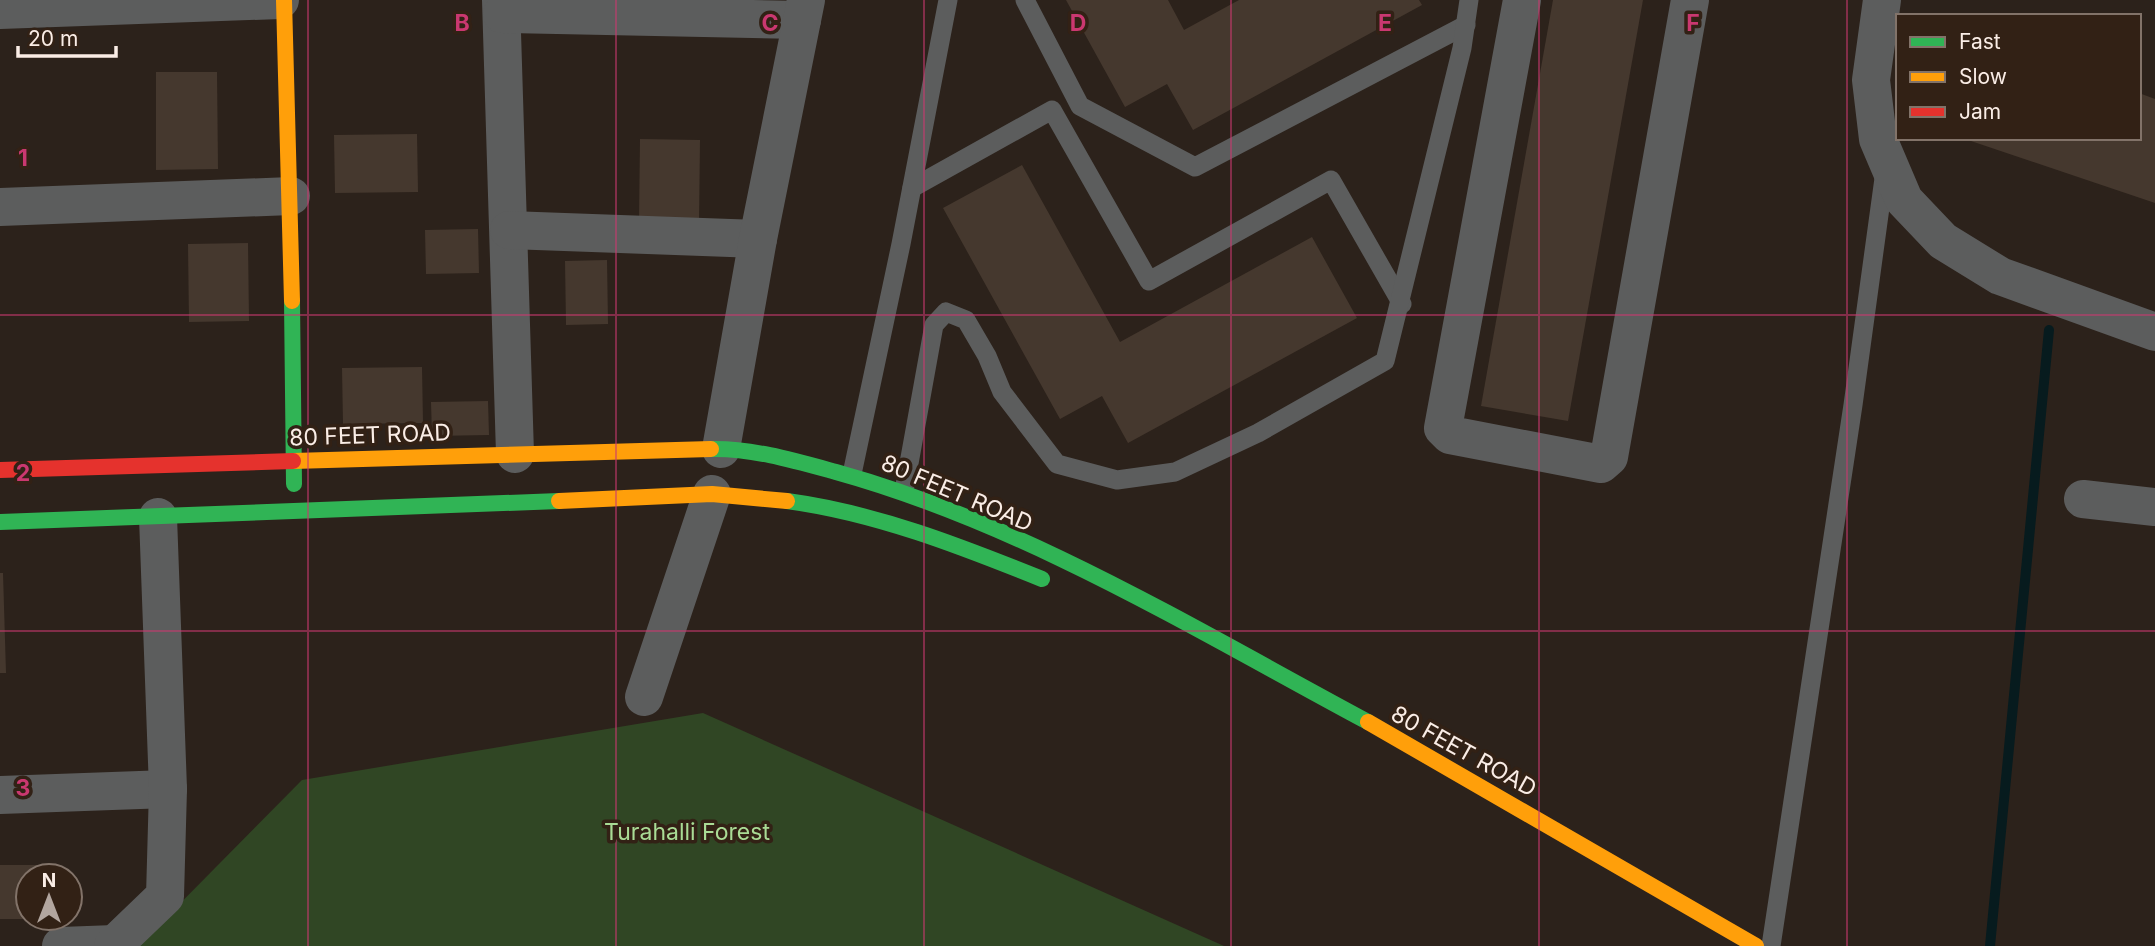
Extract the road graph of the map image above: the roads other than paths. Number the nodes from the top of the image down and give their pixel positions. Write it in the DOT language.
graph roads {
  1 [pos="282,0"];
  2 [pos="948,0"];
  3 [pos="1025,0"];
  4 [pos="1469,0"];
  5 [pos="1522,0"];
  6 [pos="1690,0"];
  7 [pos="1882,0"];
  8 [pos="75,4"];
  9 [pos="501,7"];
  10 [pos="0,10"];
  11 [pos="804,10"];
  12 [pos="1466,24"];
  13 [pos="1885,174"];
  14 [pos="912,188"];
  15 [pos="291,196"];
  16 [pos="0,206"];
  17 [pos="509,230"];
  18 [pos="758,239"];
  19 [pos="1402,304"];
  20 [pos="2155,332"];
  21 [pos="721,449"];
  22 [pos="516,454"];
  23 [pos="294,460"];
  24 [pos="0,470"];
  25 [pos="852,474"];
  26 [pos="904,491"];
  27 [pos="712,494"];
  28 [pos="2083,499"];
  29 [pos="2155,507"];
  30 [pos="295,513"];
  31 [pos="158,517"];
  32 [pos="0,522"];
  33 [pos="1058,586"];
  34 [pos="644,697"];
  35 [pos="168,789"];
  36 [pos="0,794"];
  37 [pos="114,945"];
  38 [pos="61,946"];
  39 [pos="1756,946"];
  40 [pos="1771,946"];
  1 -- 8 [label="street"];
  1 -- 15 [label="main road"];
  2 -- 14 [label="lane"];
  3 -- 12 [label="lane"];
  4 -- 12 [label="lane"];
  5 -- 6 [label="street"];
  7 -- 13 [label="street"];
  8 -- 10 [label="street"];
  9 -- 11 [label="street"];
  9 -- 17 [label="street"];
  11 -- 18 [label="street"];
  12 -- 19 [label="lane"];
  13 -- 20 [label="street"];
  13 -- 40 [label="lane"];
  14 -- 19 [label="lane"];
  14 -- 25 [label="lane"];
  15 -- 16 [label="street"];
  15 -- 23 [label="main road"];
  17 -- 18 [label="street"];
  17 -- 22 [label="street"];
  18 -- 21 [label="street"];
  19 -- 26 [label="lane"];
  21 -- 22 [label="main road, 80 FEET ROAD"];
  21 -- 25 [label="main road, 80 FEET ROAD"];
  22 -- 23 [label="main road, 80 FEET ROAD"];
  23 -- 24 [label="main road, 80 FEET ROAD"];
  23 -- 30 [label="main road"];
  25 -- 26 [label="main road, 80 FEET ROAD"];
  26 -- 39 [label="main road, 80 FEET ROAD"];
  27 -- 30 [label="main road, 80 FEET ROAD"];
  27 -- 33 [label="main road, 80 FEET ROAD"];
  27 -- 34 [label="street"];
  28 -- 29 [label="street"];
  30 -- 31 [label="main road, 80 FEET ROAD"];
  31 -- 32 [label="main road, 80 FEET ROAD"];
  31 -- 35 [label="street"];
  35 -- 36 [label="street"];
  35 -- 37 [label="street"];
  37 -- 38 [label="street"];
}
